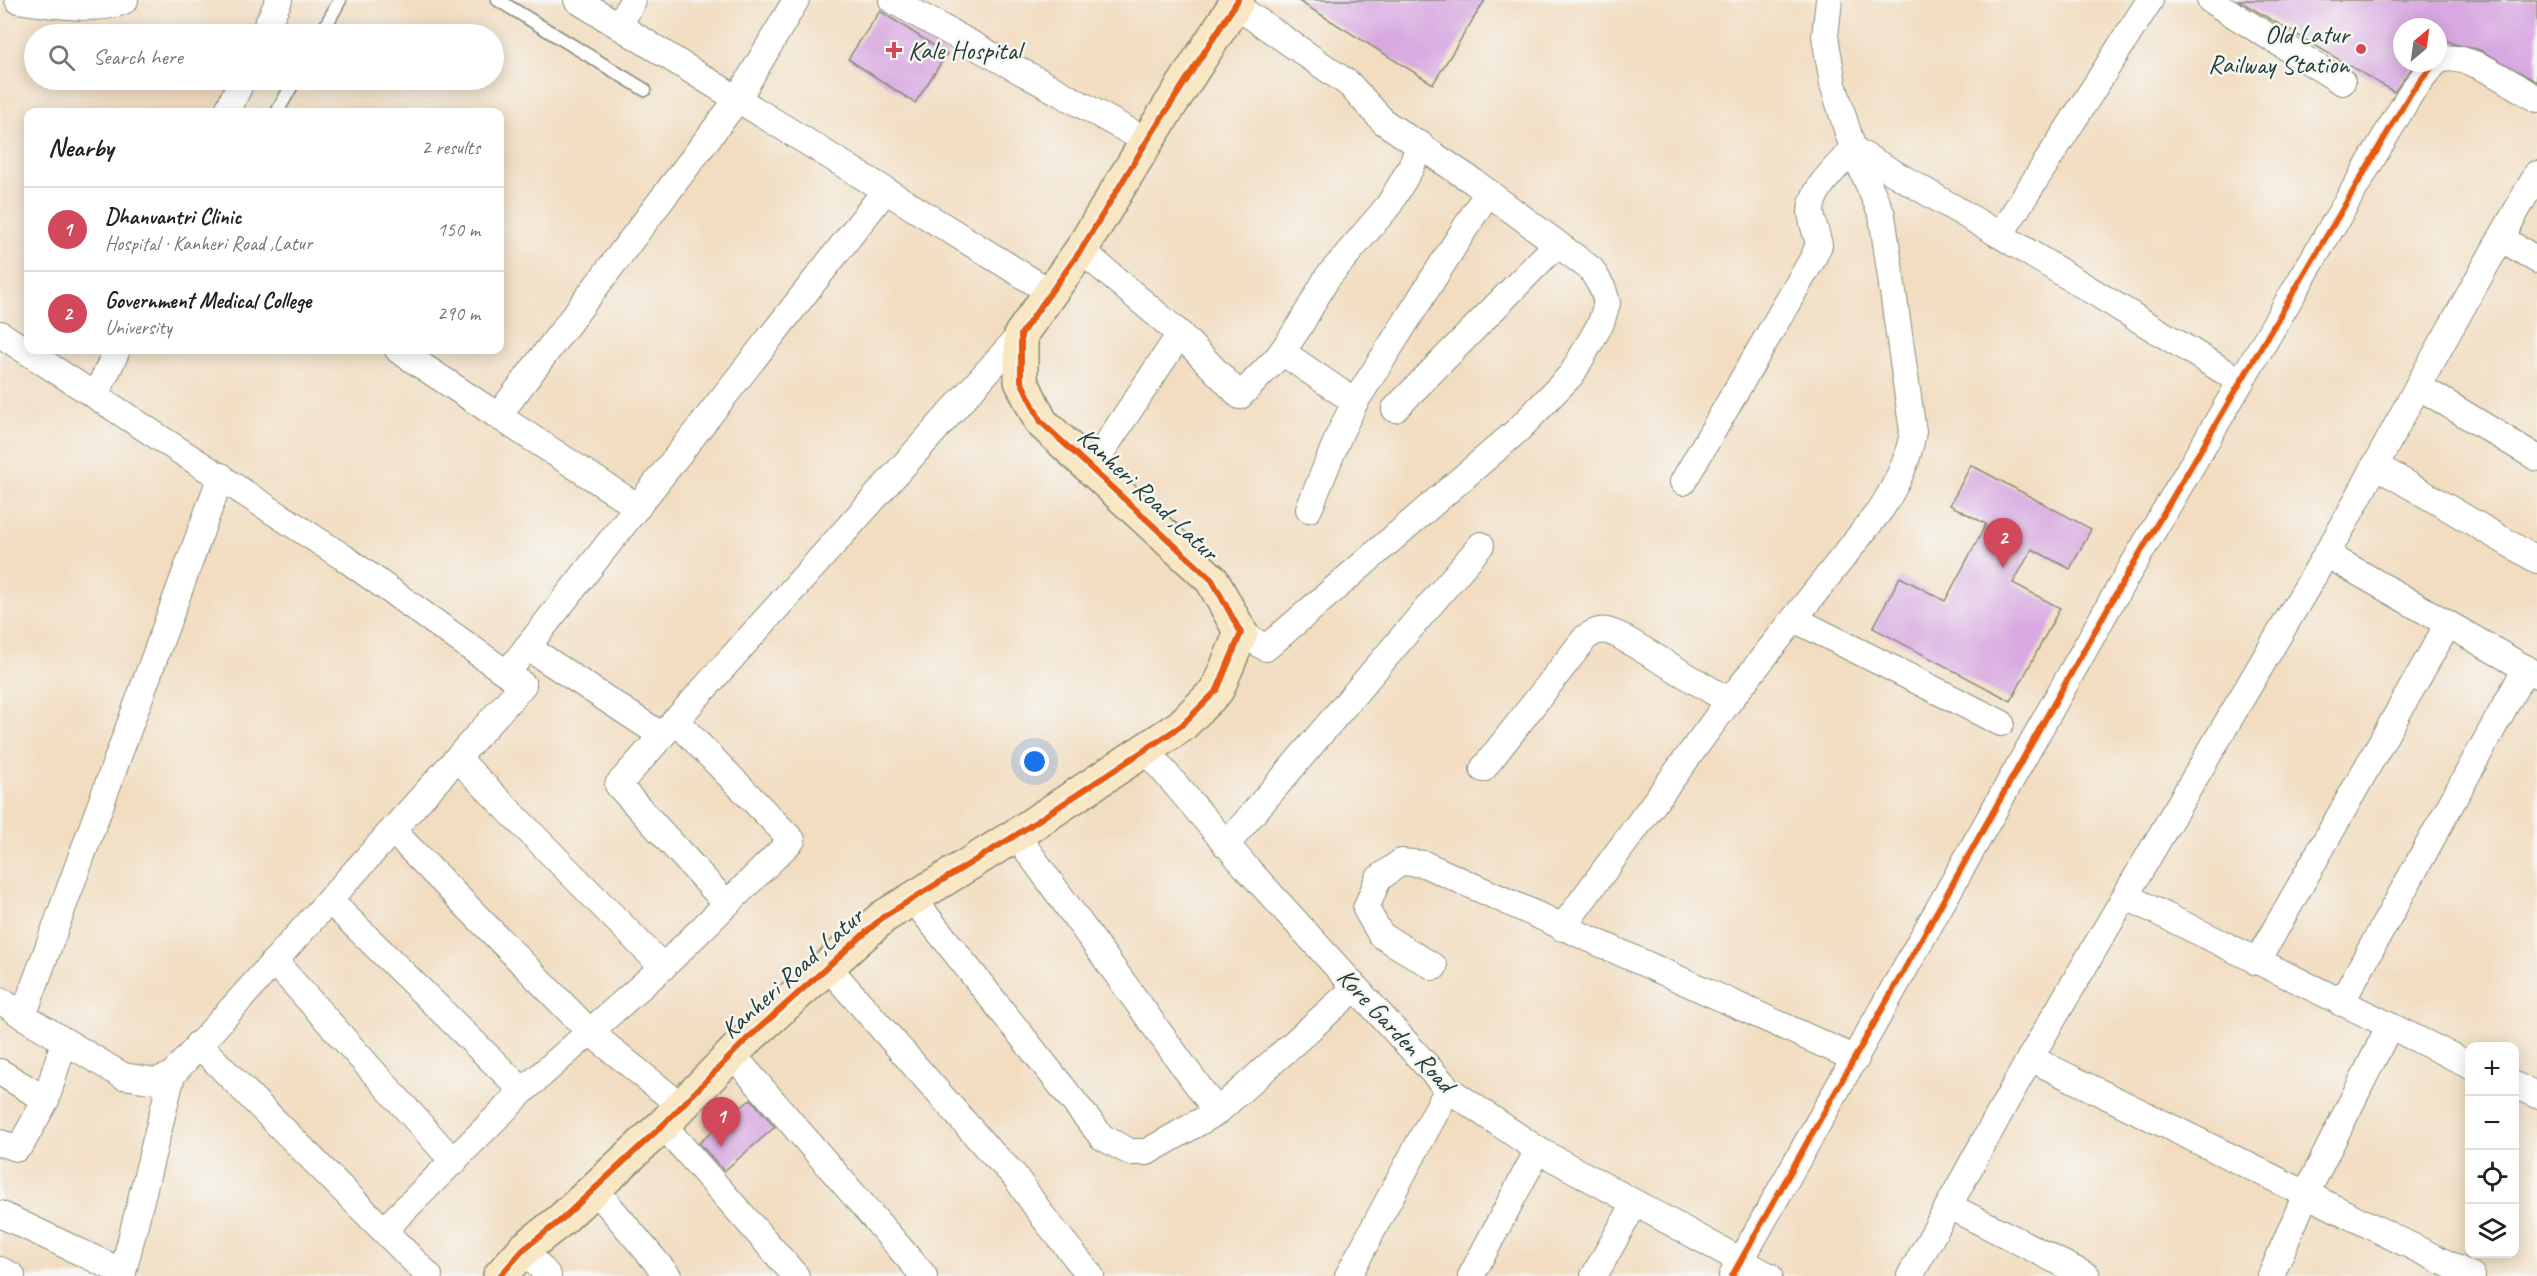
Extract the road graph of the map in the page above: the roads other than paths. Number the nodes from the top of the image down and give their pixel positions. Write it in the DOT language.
graph roads {
  1 [pos="18,0"];
  2 [pos="126,0"];
  3 [pos="279,0"];
  4 [pos="340,0"];
  5 [pos="498,0"];
  6 [pos="577,0"];
  7 [pos="633,0"];
  8 [pos="796,0"];
  9 [pos="892,0"];
  10 [pos="1829,0"];
  11 [pos="2150,0"];
  12 [pos="2210,0"];
  13 [pos="1237,2"];
  14 [pos="268,24"];
  15 [pos="327,24"];
  16 [pos="619,26"];
  17 [pos="2447,60"];
  18 [pos="2428,72"];
  19 [pos="2342,82"];
  20 [pos="237,90"];
  21 [pos="289,90"];
  22 [pos="645,90"];
  23 [pos="2537,99"];
  24 [pos="737,100"];
  25 [pos="229,108"];
  26 [pos="278,108"];
  27 [pos="1147,141"];
  28 [pos="1420,144"];
  29 [pos="1853,149"];
  30 [pos="2537,174"];
  31 [pos="885,191"];
  32 [pos="1488,192"];
  33 [pos="2000,236"];
  34 [pos="2501,238"];
  35 [pos="1557,244"];
  36 [pos="1081,250"];
  37 [pos="2537,260"];
  38 [pos="1050,292"];
  39 [pos="1021,334"];
  40 [pos="1180,334"];
  41 [pos="4,342"];
  42 [pos="1282,352"];
  43 [pos="24,353"];
  44 [pos="25,354"];
  45 [pos="115,354"];
  46 [pos="404,354"];
  47 [pos="2240,381"];
  48 [pos="2418,386"];
  49 [pos="96,394"];
  50 [pos="1355,402"];
  51 [pos="1395,410"];
  52 [pos="498,416"];
  53 [pos="2537,458"];
  54 [pos="2375,465"];
  55 [pos="1090,469"];
  56 [pos="221,476"];
  57 [pos="1683,482"];
  58 [pos="638,507"];
  59 [pos="1309,509"];
  60 [pos="1482,545"];
  61 [pos="2326,554"];
  62 [pos="2537,560"];
  63 [pos="1794,619"];
  64 [pos="2448,624"];
  65 [pos="1241,633"];
  66 [pos="527,647"];
  67 [pos="2532,671"];
  68 [pos="507,673"];
  69 [pos="1729,701"];
  70 [pos="2001,723"];
  71 [pos="668,728"];
  72 [pos="1145,750"];
  73 [pos="458,759"];
  74 [pos="1483,769"];
  75 [pos="393,831"];
  76 [pos="1016,836"];
  77 [pos="1226,845"];
  78 [pos="2125,896"];
  79 [pos="913,899"];
  80 [pos="329,900"];
  81 [pos="727,904"];
  82 [pos="1562,928"];
  83 [pos="274,961"];
  84 [pos="2258,962"];
  85 [pos="663,967"];
  86 [pos="828,967"];
  87 [pos="1434,967"];
  88 [pos="1355,988"];
  89 [pos="0,1000"];
  90 [pos="2341,1003"];
  91 [pos="23,1016"];
  92 [pos="2389,1027"];
  93 [pos="591,1033"];
  94 [pos="64,1041"];
  95 [pos="198,1044"];
  96 [pos="732,1054"];
  97 [pos="2030,1058"];
  98 [pos="1856,1059"];
  99 [pos="2465,1063"];
  100 [pos="0,1072"];
  101 [pos="172,1075"];
  102 [pos="2519,1087"];
  103 [pos="1448,1089"];
  104 [pos="523,1091"];
  105 [pos="2537,1095"];
  106 [pos="46,1100"];
  107 [pos="1217,1112"];
  108 [pos="672,1115"];
  109 [pos="0,1143"];
  110 [pos="1538,1150"];
  111 [pos="454,1162"];
  112 [pos="594,1188"];
  113 [pos="2306,1194"];
  114 [pos="1635,1203"];
  115 [pos="1949,1206"];
  116 [pos="0,1214"];
  117 [pos="384,1230"];
  118 [pos="524,1249"];
  119 [pos="1737,1269"];
  120 [pos="0,1270"];
  121 [pos="785,1272"];
  122 [pos="122,1274"];
  123 [pos="12,1276"];
  124 [pos="429,1276"];
  125 [pos="500,1276"];
  126 [pos="548,1276"];
  127 [pos="668,1276"];
  128 [pos="924,1276"];
  129 [pos="1091,1276"];
  130 [pos="1347,1276"];
  131 [pos="1471,1276"];
  132 [pos="1594,1276"];
  133 [pos="1768,1276"];
  134 [pos="1910,1276"];
  135 [pos="2087,1276"];
  136 [pos="2271,1276"];
  137 [pos="2472,1276"];
  1 -- 2 [label="street"];
  3 -- 14 [label="street"];
  4 -- 15 [label="lane"];
  5 -- 22 [label="lane"];
  6 -- 16 [label="street"];
  7 -- 16 [label="street"];
  8 -- 24 [label="street"];
  9 -- 27 [label="street"];
  10 -- 29 [label="street"];
  11 -- 33 [label="street"];
  12 -- 19 [label="street"];
  13 -- 27 [label="street"];
  13 -- 28 [label="street"];
  16 -- 24 [label="street"];
  17 -- 23 [label="street"];
  18 -- 47 [label="street"];
  20 -- 25 [label="street"];
  21 -- 26 [label="lane"];
  24 -- 31 [label="street"];
  24 -- 52 [label="street"];
  27 -- 36 [label="street"];
  28 -- 32 [label="street"];
  28 -- 42 [label="street"];
  29 -- 33 [label="street"];
  29 -- 57 [label="street"];
  29 -- 63 [label="street"];
  30 -- 34 [label="street"];
  31 -- 38 [label="street"];
  31 -- 58 [label="street"];
  32 -- 35 [label="street"];
  32 -- 50 [label="street"];
  33 -- 47 [label="street"];
  34 -- 37 [label="street"];
  34 -- 48 [label="street"];
  35 -- 51 [label="street"];
  35 -- 65 [label="street"];
  36 -- 38 [label="street"];
  36 -- 40 [label="street"];
  38 -- 39 [label="street"];
  39 -- 55 [label="street, Kanheri Road ,Latur"];
  39 -- 71 [label="street"];
  40 -- 42 [label="street"];
  40 -- 55 [label="street"];
  41 -- 43 [label="street"];
  42 -- 50 [label="street"];
  44 -- 49 [label="street"];
  45 -- 49 [label="street"];
  46 -- 52 [label="street"];
  47 -- 98 [label="street"];
  48 -- 53 [label="street"];
  48 -- 54 [label="street"];
  49 -- 56 [label="street"];
  50 -- 59 [label="street"];
  52 -- 58 [label="street"];
  54 -- 61 [label="street"];
  54 -- 62 [label="street"];
  55 -- 65 [label="street, Kanheri Road ,Latur"];
  56 -- 68 [label="street"];
  56 -- 91 [label="street"];
  58 -- 66 [label="street"];
  60 -- 77 [label="street"];
  61 -- 64 [label="street"];
  61 -- 78 [label="street"];
  63 -- 69 [label="street"];
  63 -- 70 [label="street"];
  64 -- 67 [label="street"];
  64 -- 84 [label="street"];
  65 -- 72 [label="street, Kanheri Road ,Latur"];
  66 -- 68 [label="street"];
  66 -- 71 [label="street"];
  67 -- 90 [label="street"];
  68 -- 73 [label="street"];
  69 -- 74 [label="street"];
  69 -- 82 [label="street"];
  71 -- 81 [label="street"];
  71 -- 81 [label="street"];
  72 -- 76 [label="street, Kanheri Road ,Latur"];
  72 -- 77 [label="street, Kore Garden Road"];
  73 -- 75 [label="street"];
  73 -- 85 [label="street"];
  75 -- 80 [label="street"];
  75 -- 93 [label="street"];
  76 -- 79 [label="street, Kanheri Road ,Latur"];
  76 -- 107 [label="street"];
  77 -- 88 [label="street, Kore Garden Road"];
  78 -- 84 [label="street"];
  78 -- 97 [label="street"];
  79 -- 86 [label="street, Kanheri Road ,Latur"];
  79 -- 107 [label="street"];
  80 -- 83 [label="street"];
  80 -- 104 [label="street"];
  81 -- 85 [label="street"];
  82 -- 87 [label="street"];
  82 -- 98 [label="street"];
  83 -- 95 [label="street"];
  83 -- 111 [label="street"];
  84 -- 90 [label="street"];
  85 -- 93 [label="street"];
  86 -- 96 [label="street, Kanheri Road ,Latur"];
  86 -- 129 [label="street"];
  88 -- 103 [label="street, Kore Garden Road"];
  88 -- 107 [label="street"];
  89 -- 91 [label="street"];
  90 -- 92 [label="street"];
  91 -- 94 [label="street"];
  92 -- 99 [label="street"];
  92 -- 113 [label="street"];
  93 -- 104 [label="street"];
  93 -- 108 [label="street"];
  94 -- 101 [label="street"];
  94 -- 106 [label="street"];
  95 -- 101 [label="street"];
  95 -- 117 [label="street"];
  96 -- 108 [label="street, Kanheri Road ,Latur"];
  96 -- 128 [label="street"];
  97 -- 113 [label="street"];
  97 -- 115 [label="street"];
  98 -- 119 [label="street"];
  100 -- 106 [label="street"];
  101 -- 122 [label="street"];
  102 -- 105 [label="street"];
  103 -- 110 [label="street, Kore Garden Road"];
  103 -- 130 [label="street"];
  104 -- 111 [label="street"];
  106 -- 109 [label="street"];
  108 -- 112 [label="street, Kanheri Road ,Latur"];
  108 -- 121 [label="street"];
  110 -- 114 [label="street, Kore Garden Road"];
  110 -- 131 [label="street"];
  111 -- 117 [label="street"];
  112 -- 118 [label="street, Kanheri Road ,Latur"];
  112 -- 127 [label="street"];
  113 -- 136 [label="street"];
  113 -- 137 [label="street"];
  114 -- 119 [label="street, Kore Garden Road"];
  114 -- 132 [label="street"];
  115 -- 134 [label="street"];
  115 -- 135 [label="street"];
  116 -- 122 [label="street"];
  117 -- 124 [label="street"];
  118 -- 125 [label="street, Kanheri Road ,Latur"];
  118 -- 126 [label="street"];
  119 -- 133 [label="street, Kore Garden Road"];
  120 -- 123 [label="street"];
}
